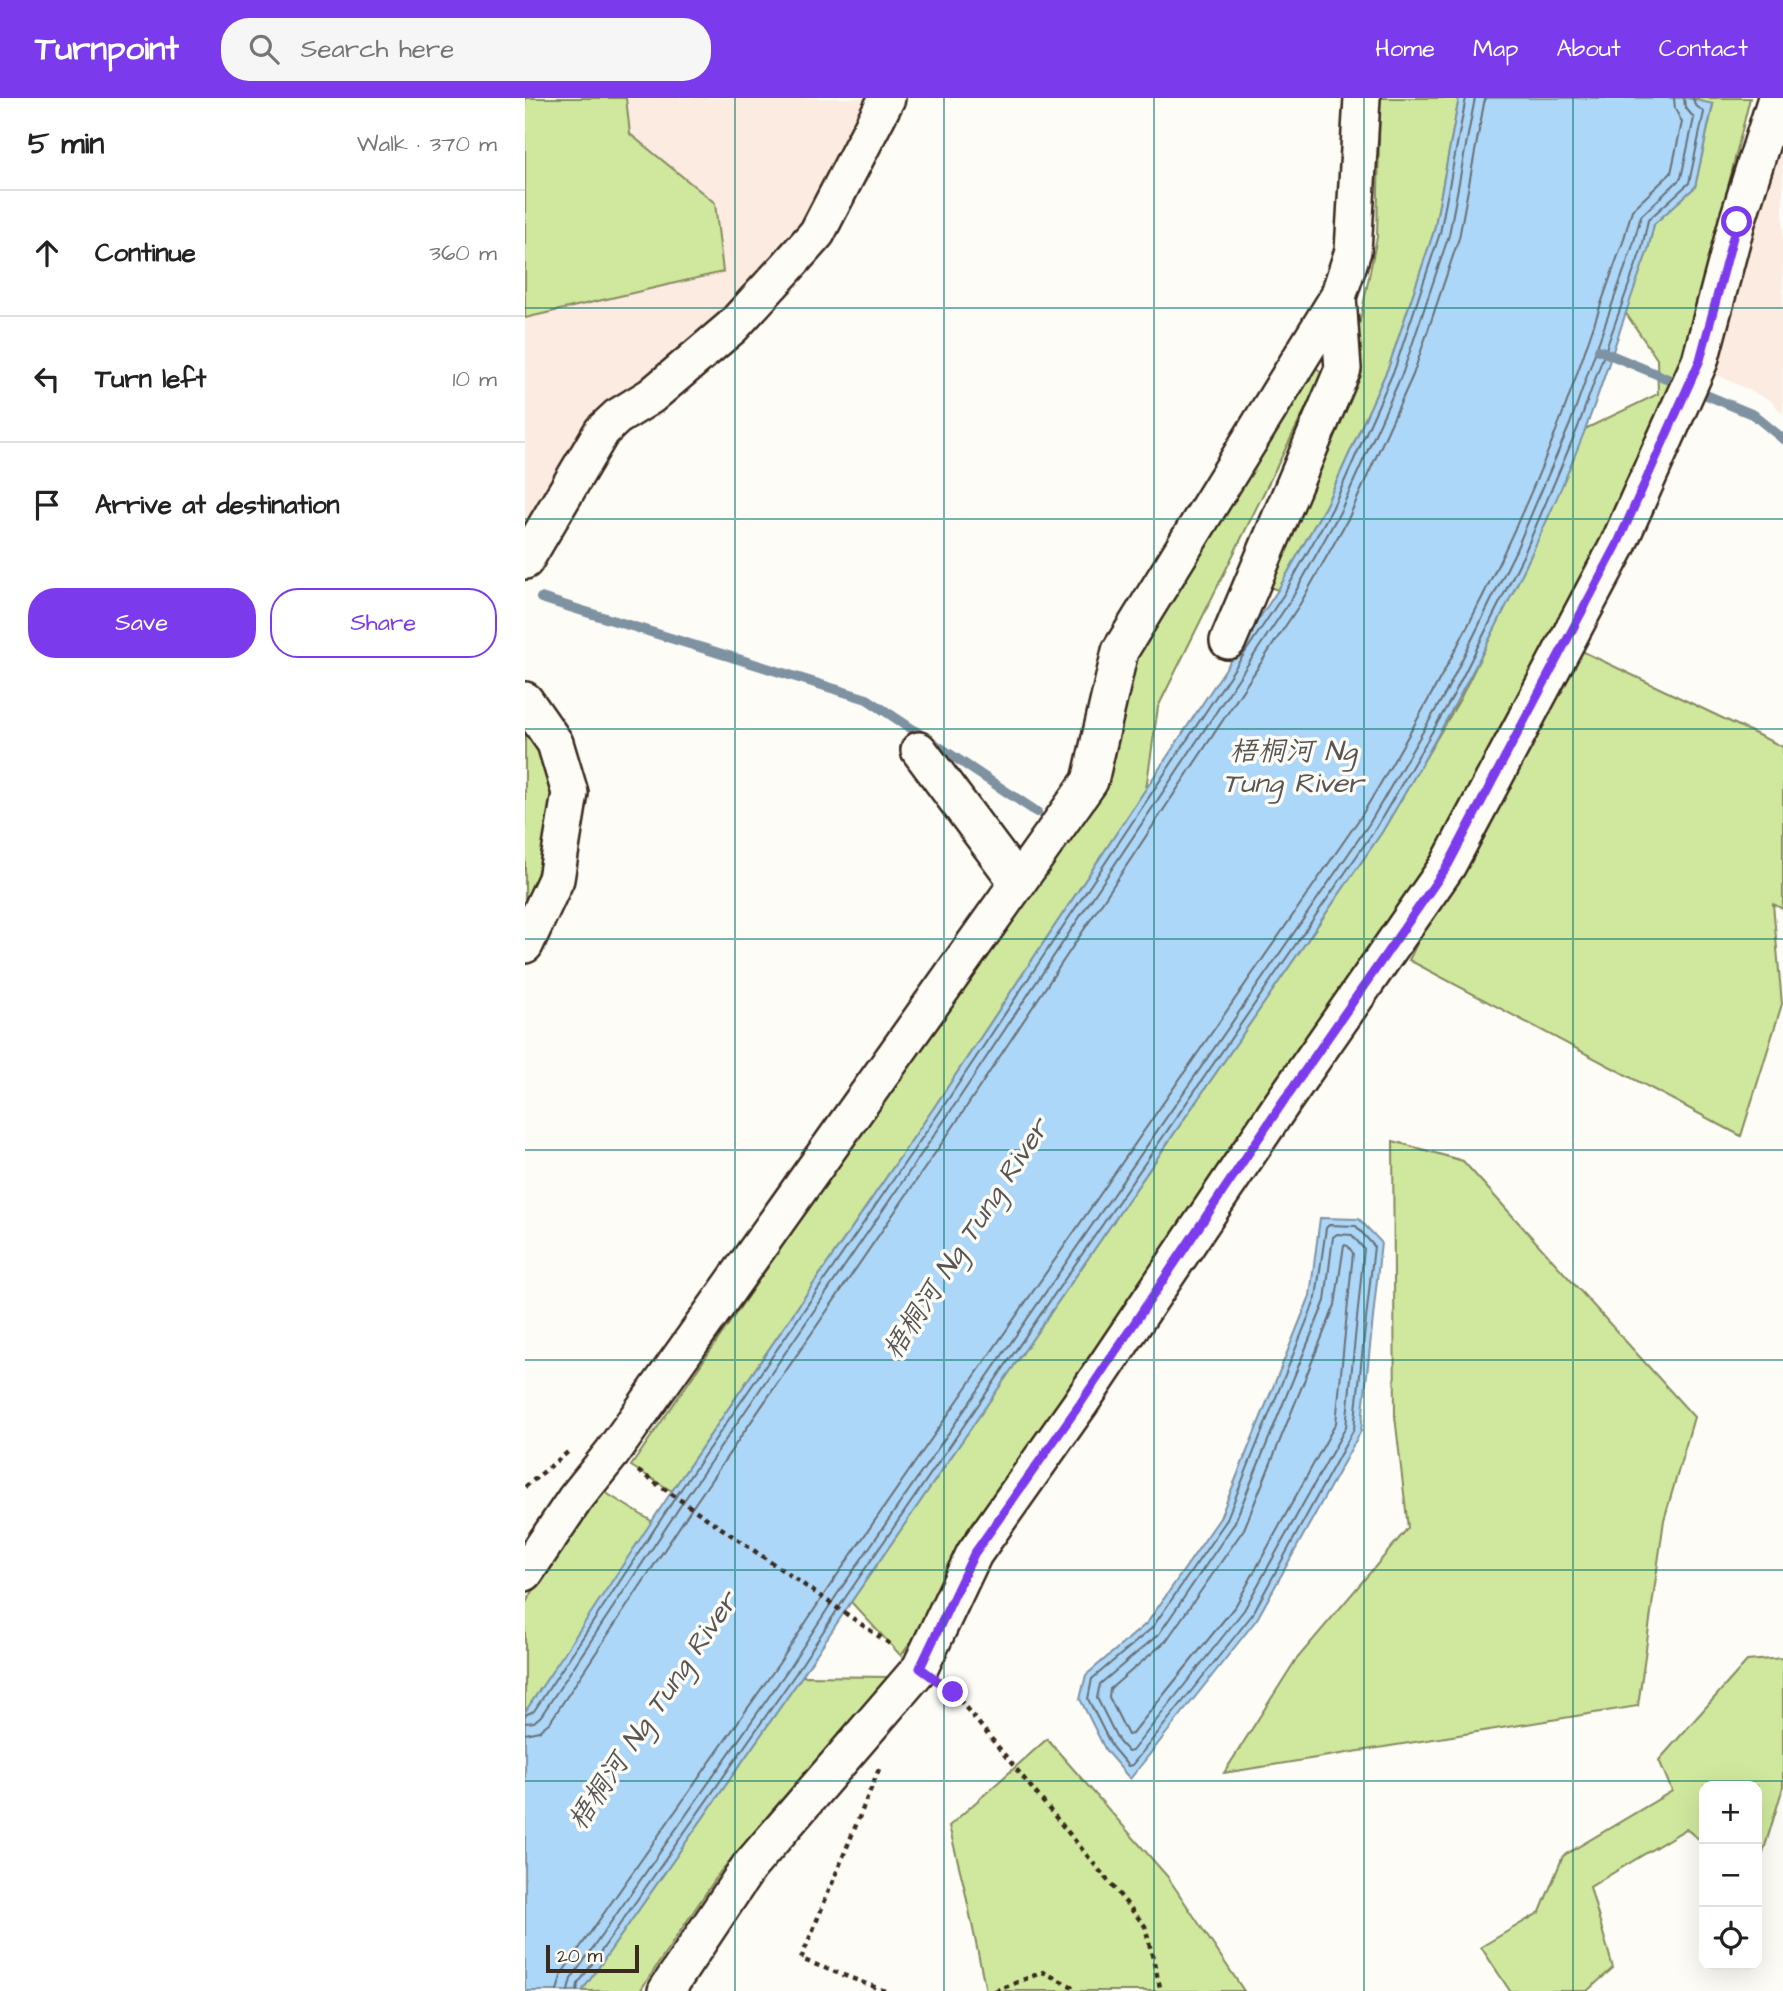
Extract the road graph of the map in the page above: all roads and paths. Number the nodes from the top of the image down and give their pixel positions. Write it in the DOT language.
graph roads {
  1 [pos="887,98"];
  2 [pos="1362,98"];
  3 [pos="1776,98"];
  4 [pos="1339,297"];
  5 [pos="525,561"];
  6 [pos="1228,642"];
  7 [pos="525,699"];
  8 [pos="919,750"];
  9 [pos="1018,883"];
  10 [pos="525,945"];
  11 [pos="636,1471"];
  12 [pos="525,1573"];
  13 [pos="909,1659"];
  14 [pos="884,1757"];
  15 [pos="666,1991"];
  16 [pos="885,1991"];
  17 [pos="995,1991"];
  18 [pos="1075,1991"];
  19 [pos="1161,1991"];
  1 -- 5 [label="street"];
  2 -- 4 [label="street"];
  3 -- 13 [label="street"];
  4 -- 6 [label="street"];
  4 -- 9 [label="street"];
  7 -- 10 [label="street"];
  8 -- 9 [label="street"];
  9 -- 12 [label="street"];
  11 -- 13 [label="path"];
  13 -- 15 [label="street"];
  13 -- 19 [label="path"];
  14 -- 16 [label="path"];
  17 -- 18 [label="path"];
}
